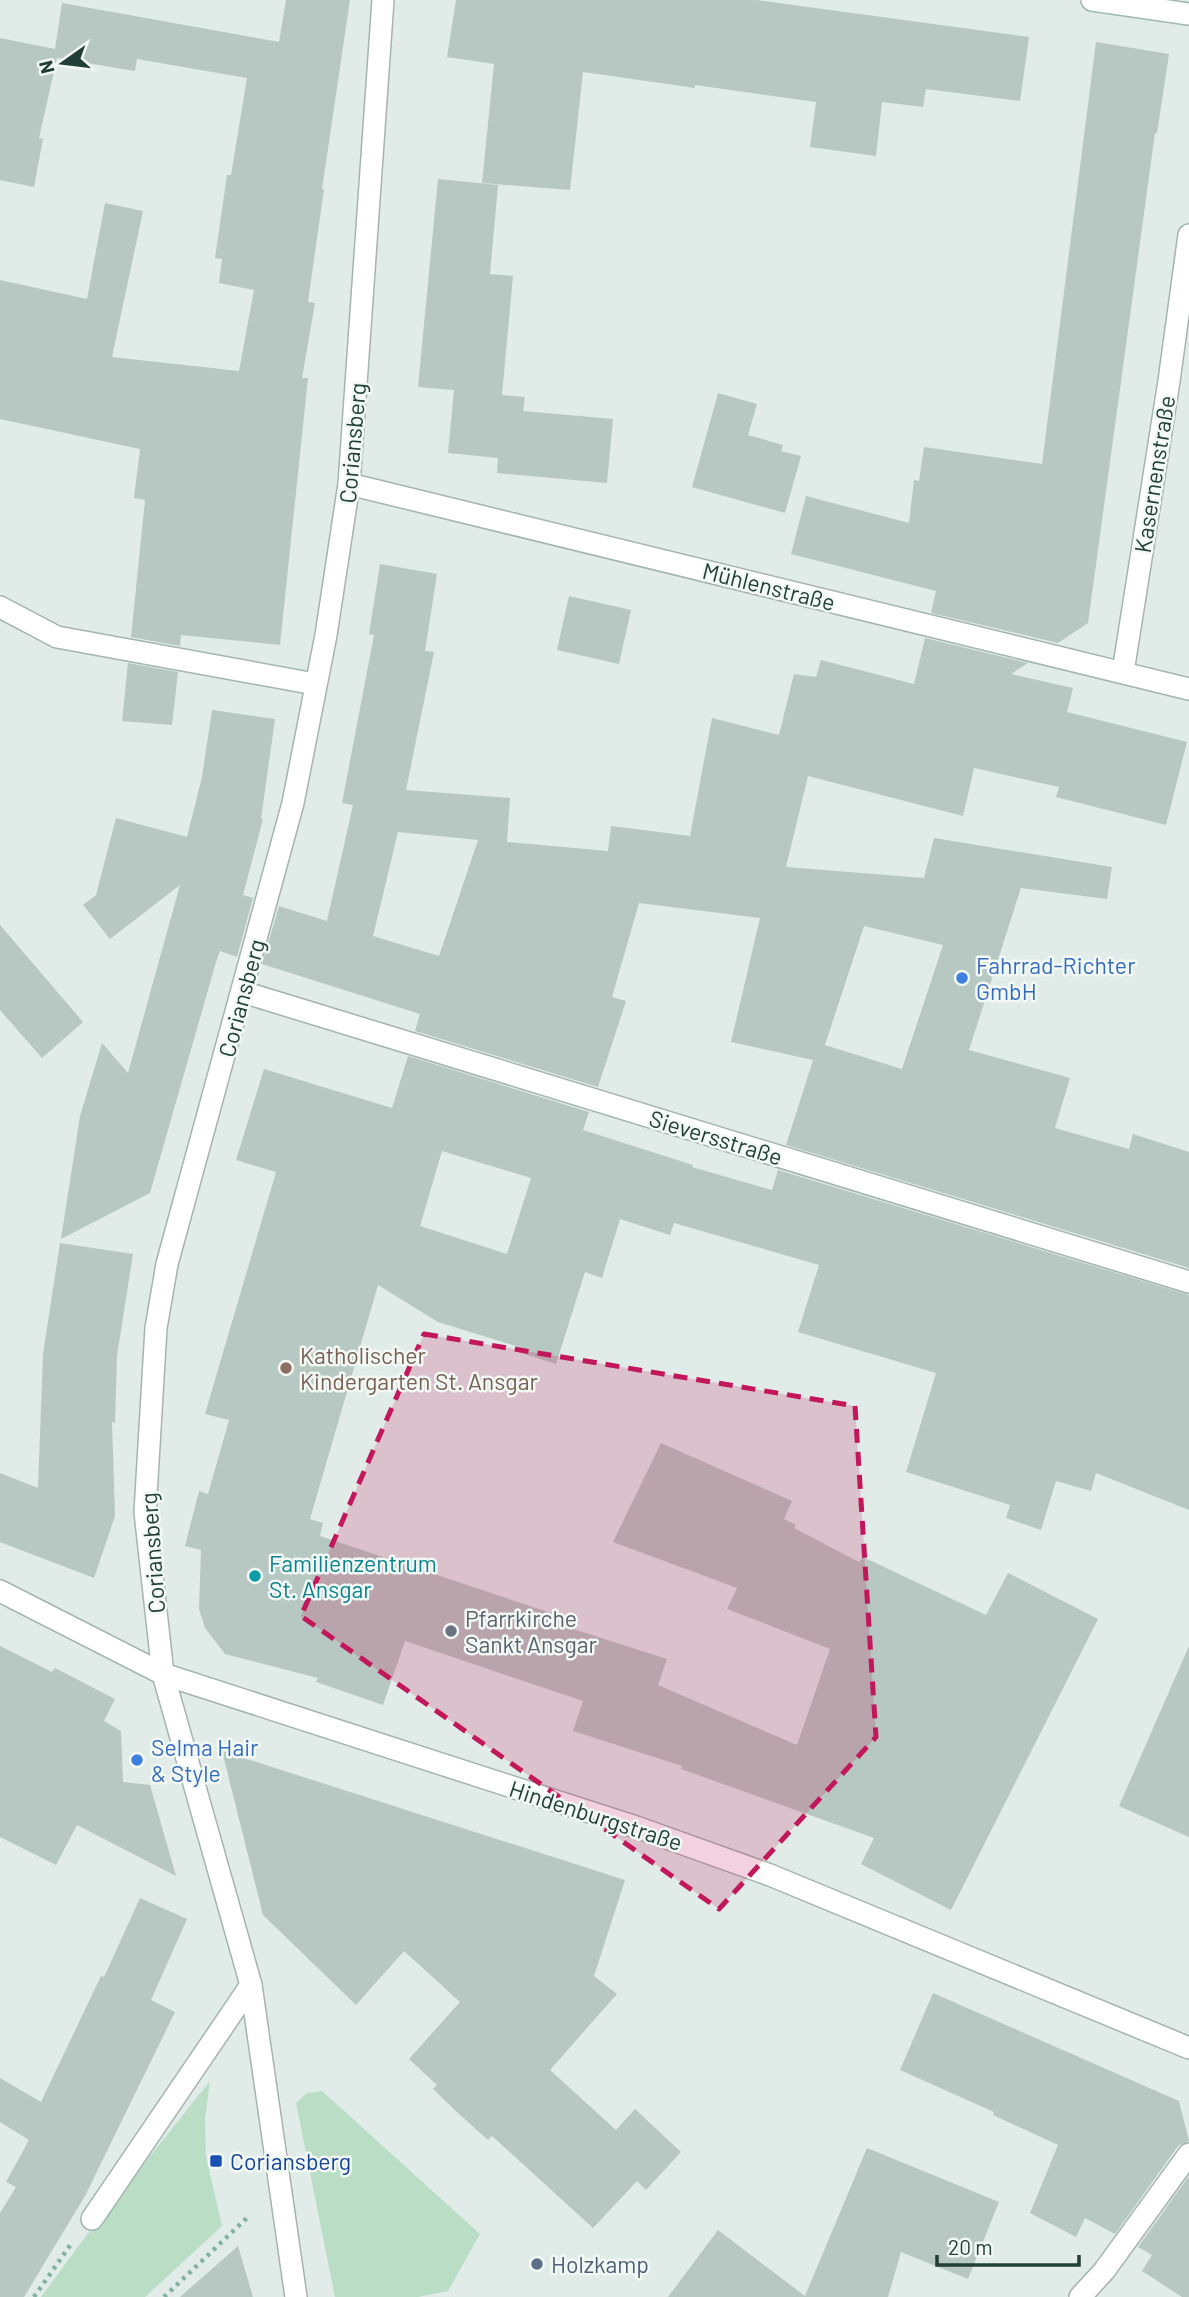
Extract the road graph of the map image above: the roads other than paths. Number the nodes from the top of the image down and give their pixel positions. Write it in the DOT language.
graph roads {
  1 [pos="383,0"];
  2 [pos="1092,0"];
  3 [pos="1189,13"];
  4 [pos="1189,235"];
  5 [pos="1179,382"];
  6 [pos="349,484"];
  7 [pos="0,607"];
  8 [pos="1124,672"];
  9 [pos="315,684"];
  10 [pos="1189,690"];
  11 [pos="243,992"];
  12 [pos="1189,1282"];
  13 [pos="0,1591"];
  14 [pos="163,1674"];
  15 [pos="251,1985"];
  16 [pos="1189,2048"];
  17 [pos="1189,2154"];
  18 [pos="92,2220"];
  19 [pos="296,2297"];
  20 [pos="1080,2297"];
  1 -- 6 [label="street, Coriansberg"];
  2 -- 3 [label="street"];
  4 -- 5 [label="street, Kasernenstraße"];
  5 -- 8 [label="street, Kasernenstraße"];
  6 -- 8 [label="street, Mühlenstraße"];
  6 -- 9 [label="street, Coriansberg"];
  7 -- 9 [label="street"];
  8 -- 10 [label="street, Mühlenstraße"];
  9 -- 11 [label="street, Coriansberg"];
  11 -- 12 [label="street, Sieversstraße"];
  11 -- 14 [label="street, Coriansberg"];
  13 -- 14 [label="street, Hindenburgstraße"];
  14 -- 15 [label="street, Coriansberg"];
  14 -- 16 [label="street, Hindenburgstraße"];
  15 -- 18 [label="street"];
  15 -- 19 [label="street, Coriansberg"];
  17 -- 20 [label="street"];
}
